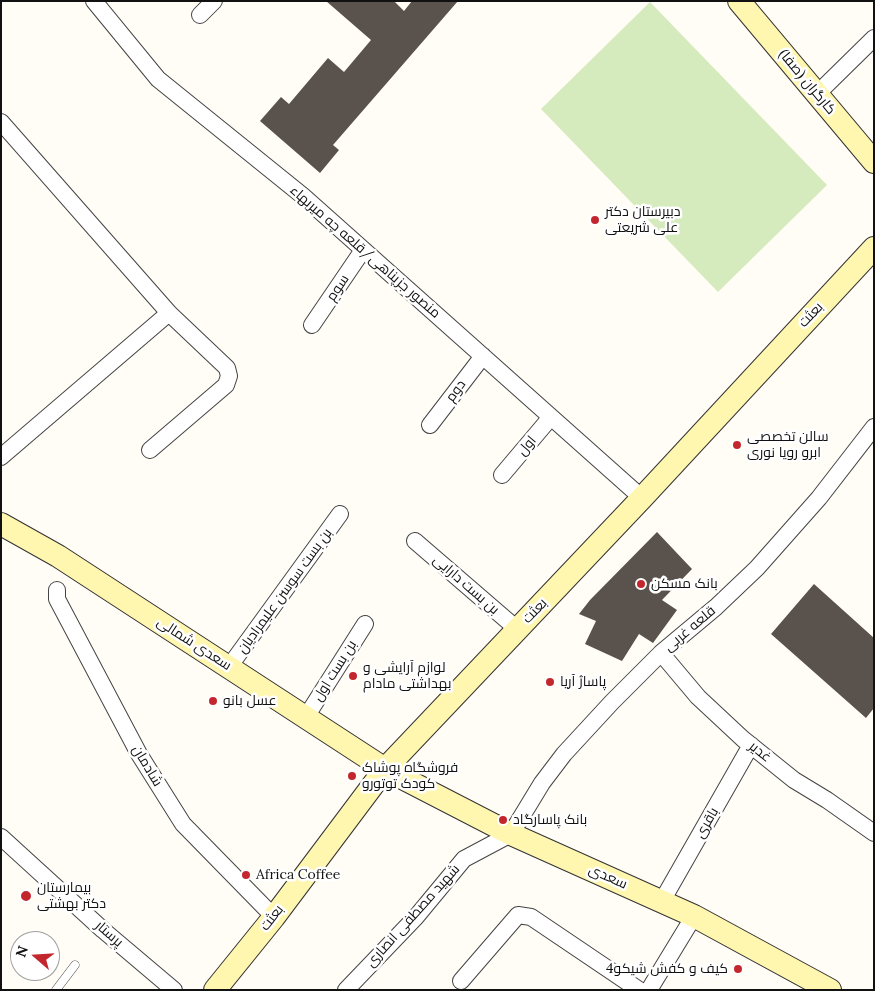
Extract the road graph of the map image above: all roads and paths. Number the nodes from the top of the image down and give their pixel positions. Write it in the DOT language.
graph roads {
  1 [pos="94,1"];
  2 [pos="214,1"];
  3 [pos="739,1"];
  4 [pos="200,15"];
  5 [pos="874,38"];
  6 [pos="817,94"];
  7 [pos="1,122"];
  8 [pos="7,141"];
  9 [pos="874,162"];
  10 [pos="874,248"];
  11 [pos="364,250"];
  12 [pos="169,312"];
  13 [pos="312,325"];
  14 [pos="483,356"];
  15 [pos="551,417"];
  16 [pos="430,425"];
  17 [pos="874,427"];
  18 [pos="150,450"];
  19 [pos="1,457"];
  20 [pos="502,475"];
  21 [pos="642,498"];
  22 [pos="340,514"];
  23 [pos="1,524"];
  24 [pos="415,541"];
  25 [pos="57,590"];
  26 [pos="365,624"];
  27 [pos="517,629"];
  28 [pos="661,653"];
  29 [pos="230,667"];
  30 [pos="306,717"];
  31 [pos="751,745"];
  32 [pos="385,768"];
  33 [pos="511,834"];
  34 [pos="874,834"];
  35 [pos="1,837"];
  36 [pos="662,901"];
  37 [pos="694,916"];
  38 [pos="274,917"];
  39 [pos="75,966"];
  40 [pos="461,981"];
  41 [pos="56,990"];
  42 [pos="174,990"];
  43 [pos="215,990"];
  44 [pos="346,990"];
  45 [pos="639,990"];
  46 [pos="649,990"];
  47 [pos="830,990"];
  1 -- 11 [label="street, منصور جزپناهی/قلعه چه میربهاء"];
  2 -- 4 [label="street"];
  3 -- 6 [label="main road, کارگران (صفا)"];
  5 -- 6 [label="street"];
  6 -- 9 [label="main road, کارگران (صفا)"];
  7 -- 8 [label="street"];
  8 -- 12 [label="street"];
  10 -- 21 [label="main road, بعثت"];
  11 -- 13 [label="street, سوم"];
  11 -- 14 [label="street, منصور جزپناهی/قلعه چه میربهاء"];
  12 -- 18 [label="street"];
  12 -- 19 [label="street"];
  14 -- 15 [label="street, منصور جزپناهی/قلعه چه میربهاء"];
  14 -- 16 [label="street, دوم"];
  15 -- 20 [label="street, اول"];
  15 -- 21 [label="street, منصور جزپناهی/قلعه چه میربهاء"];
  17 -- 28 [label="street, قلعه غربی"];
  21 -- 27 [label="main road, بعثت"];
  22 -- 29 [label="street, بن بست سوسن علیمرادیان"];
  23 -- 29 [label="main road, سعدی شمالی"];
  24 -- 27 [label="street, بن بست دارایی"];
  25 -- 38 [label="street, شادمان"];
  26 -- 30 [label="street, بن بست اول"];
  27 -- 32 [label="main road, بعثت"];
  28 -- 31 [label="street, غدیر"];
  28 -- 33 [label="street, قلعه غربی"];
  29 -- 30 [label="main road, سعدی شمالی"];
  30 -- 32 [label="main road, سعدی شمالی"];
  31 -- 34 [label="street, غدیر"];
  31 -- 36 [label="street, باقری"];
  32 -- 33 [label="main road, سعدی"];
  32 -- 38 [label="main road, بعثت"];
  33 -- 36 [label="main road, سعدی"];
  33 -- 44 [label="street, شهید مصطفی انصاری"];
  35 -- 42 [label="street, پرستار"];
  36 -- 37 [label="main road, سعدی"];
  37 -- 46 [label="street"];
  37 -- 47 [label="main road, سعدی"];
  38 -- 43 [label="main road, بعثت"];
  39 -- 41 [label="lane"];
  40 -- 45 [label="street"];
}
